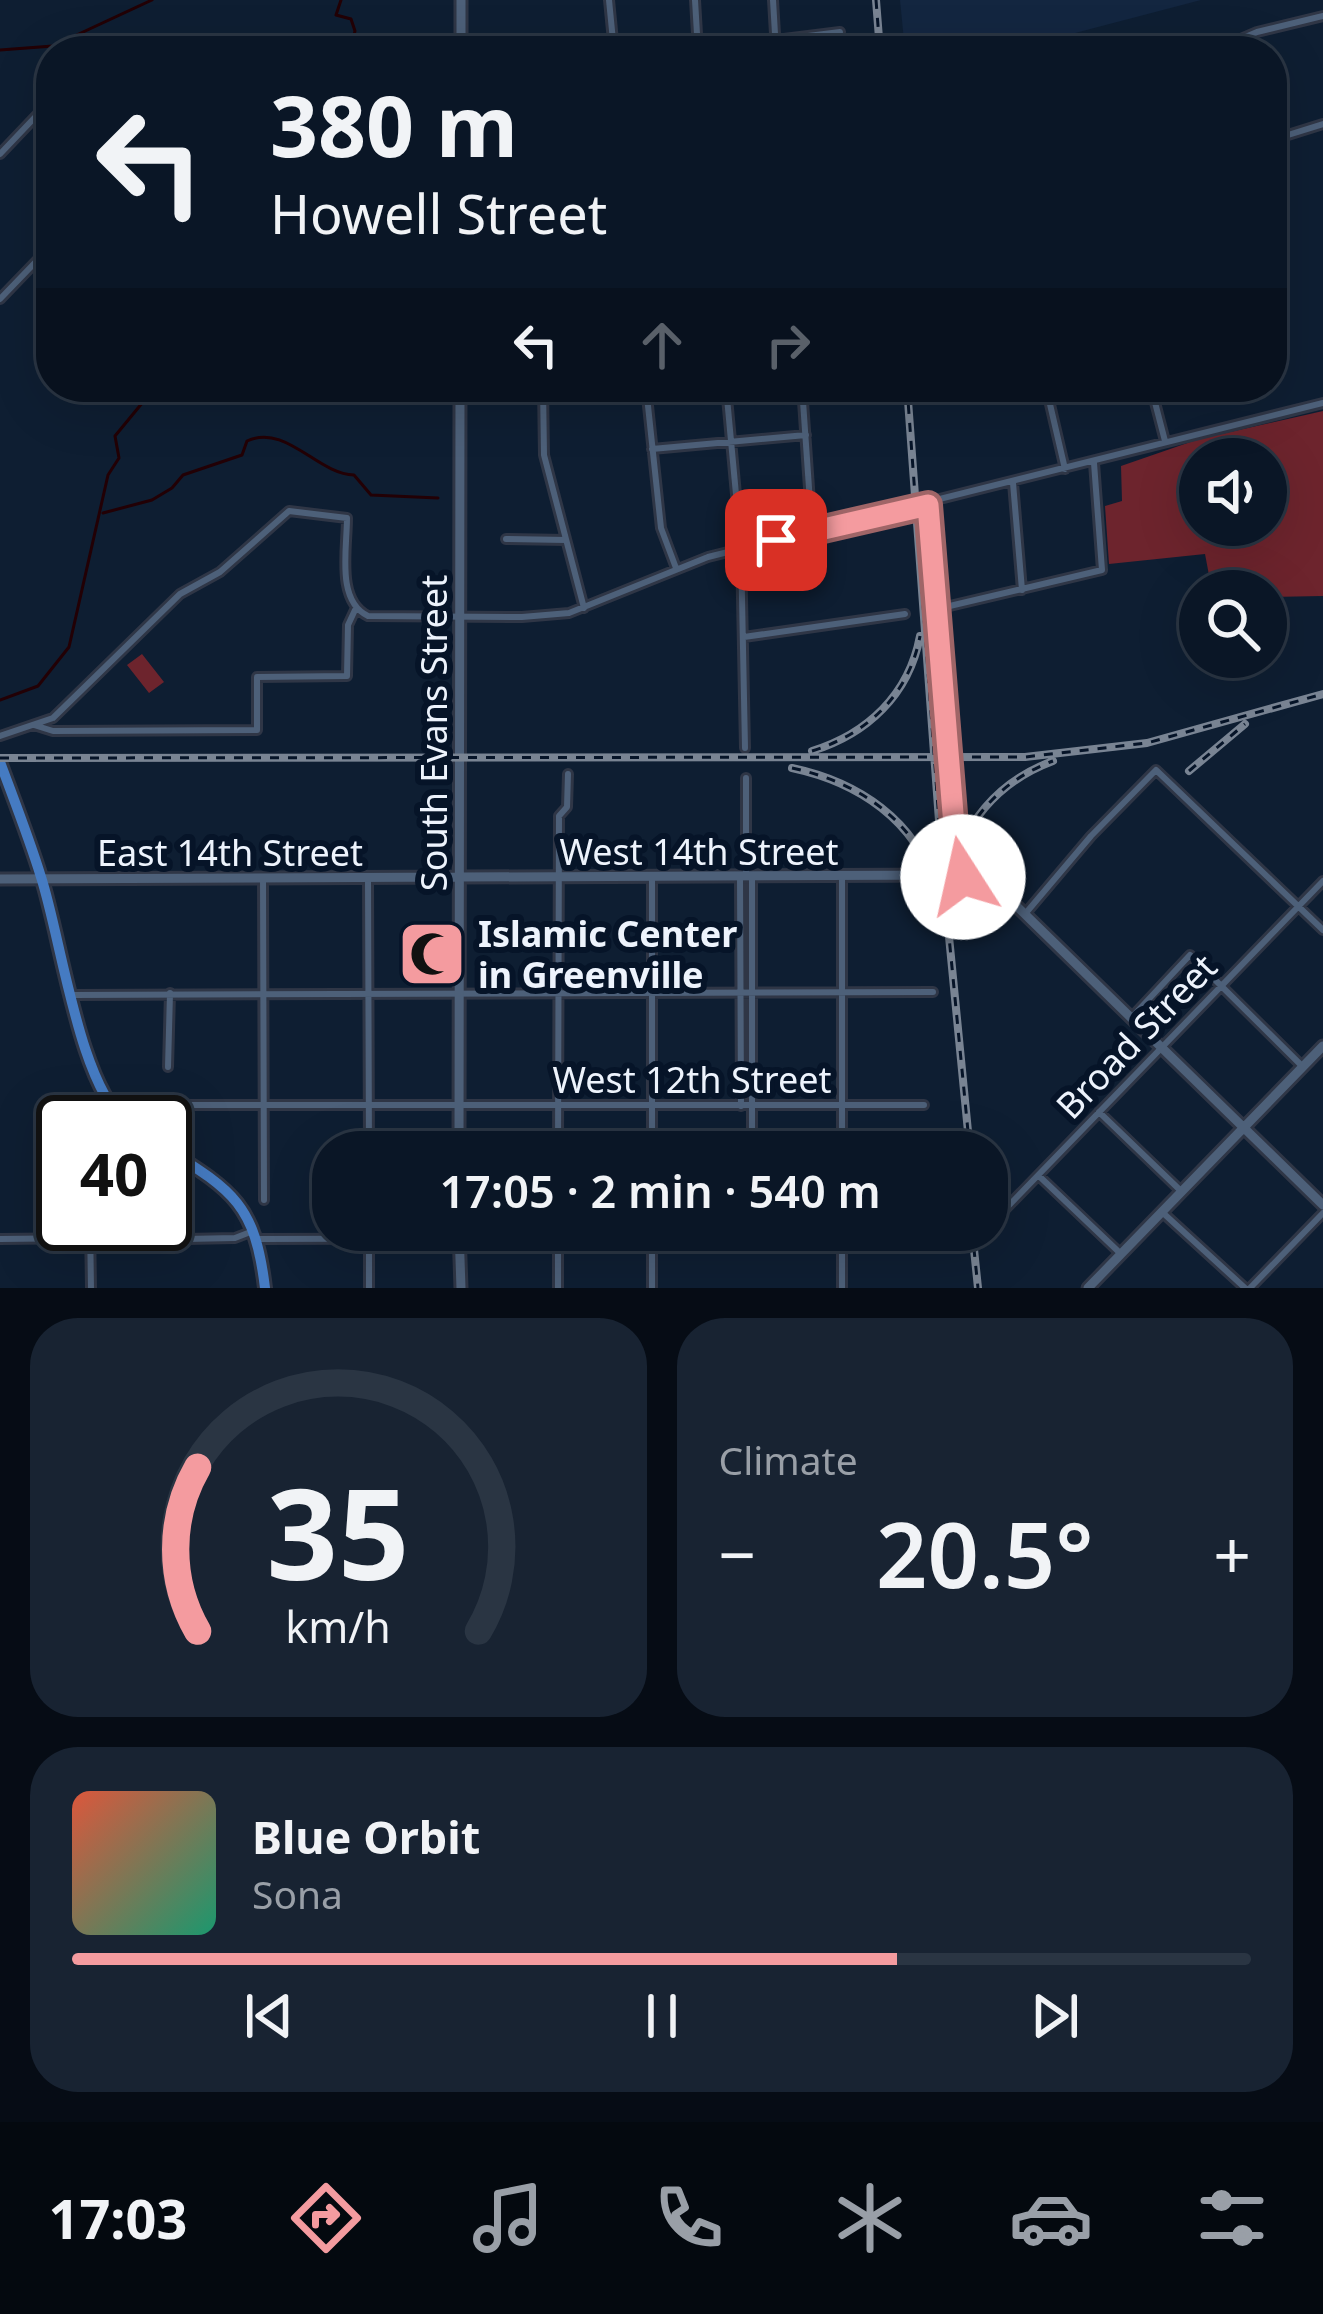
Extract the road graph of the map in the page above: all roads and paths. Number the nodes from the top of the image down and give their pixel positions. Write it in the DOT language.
graph roads {
  1 [pos="461,0"];
  2 [pos="609,0"];
  3 [pos="695,0"];
  4 [pos="773,0"];
  5 [pos="1323,16"];
  6 [pos="840,32"];
  7 [pos="461,36"];
  8 [pos="613,36"];
  9 [pos="697,36"];
  10 [pos="776,36"];
  11 [pos="808,36"];
  12 [pos="1248,36"];
  13 [pos="36,116"];
  14 [pos="1323,124"];
  15 [pos="1287,135"];
  16 [pos="0,154"];
  17 [pos="36,262"];
  18 [pos="0,299"];
  19 [pos="460,402"];
  20 [pos="543,402"];
  21 [pos="647,402"];
  22 [pos="727,402"];
  23 [pos="803,402"];
  24 [pos="1049,402"];
  25 [pos="1155,402"];
  26 [pos="1323,403"];
  27 [pos="806,435"];
  28 [pos="1165,441"];
  29 [pos="731,442"];
  30 [pos="652,449"];
  31 [pos="1094,461"];
  32 [pos="1065,469"];
  33 [pos="1013,483"];
  34 [pos="928,505"];
  35 [pos="812,531"];
  36 [pos="506,539"];
  37 [pos="566,540"];
  38 [pos="741,548"];
  39 [pos="676,568"];
  40 [pos="1022,590"];
  41 [pos="584,608"];
  42 [pos="937,609"];
  43 [pos="356,610"];
  44 [pos="905,614"];
  45 [pos="460,617"];
  46 [pos="744,637"];
  47 [pos="53,718"];
  48 [pos="34,725"];
  49 [pos="61,731"];
  50 [pos="0,736"];
  51 [pos="746,748"];
  52 [pos="0,762"];
  53 [pos="568,774"];
  54 [pos="746,778"];
  55 [pos="958,875"];
  56 [pos="263,876"];
  57 [pos="460,878"];
  58 [pos="558,878"];
  59 [pos="652,878"];
  60 [pos="746,878"];
  61 [pos="842,878"];
  62 [pos="0,879"];
  63 [pos="42,879"];
  64 [pos="368,880"];
  65 [pos="1323,881"];
  66 [pos="1298,906"];
  67 [pos="1025,914"];
  68 [pos="1323,930"];
  69 [pos="1222,985"];
  70 [pos="558,991"];
  71 [pos="652,991"];
  72 [pos="170,992"];
  73 [pos="459,992"];
  74 [pos="740,992"];
  75 [pos="752,992"];
  76 [pos="842,992"];
  77 [pos="933,992"];
  78 [pos="262,993"];
  79 [pos="369,993"];
  80 [pos="73,995"];
  81 [pos="1132,1017"];
  82 [pos="1162,1046"];
  83 [pos="1323,1046"];
  84 [pos="168,1067"];
  85 [pos="1303,1067"];
  86 [pos="104,1095"];
  87 [pos="924,1105"];
  88 [pos="262,1106"];
  89 [pos="369,1106"];
  90 [pos="459,1106"];
  91 [pos="558,1106"];
  92 [pos="652,1106"];
  93 [pos="741,1106"];
  94 [pos="752,1106"];
  95 [pos="842,1106"];
  96 [pos="192,1108"];
  97 [pos="1099,1112"];
  98 [pos="1242,1130"];
  99 [pos="369,1131"];
  100 [pos="459,1131"];
  101 [pos="558,1131"];
  102 [pos="652,1131"];
  103 [pos="752,1131"];
  104 [pos="842,1131"];
  105 [pos="192,1166"];
  106 [pos="1039,1176"];
  107 [pos="1181,1192"];
  108 [pos="264,1200"];
  109 [pos="1008,1207"];
  110 [pos="1323,1209"];
  111 [pos="1162,1212"];
  112 [pos="256,1234"];
  113 [pos="312,1234"];
  114 [pos="0,1239"];
  115 [pos="36,1239"];
  116 [pos="192,1239"];
  117 [pos="90,1251"];
  118 [pos="369,1251"];
  119 [pos="460,1251"];
  120 [pos="558,1251"];
  121 [pos="652,1251"];
  122 [pos="842,1251"];
  123 [pos="1121,1254"];
  124 [pos="91,1288"];
  125 [pos="265,1288"];
  126 [pos="369,1288"];
  127 [pos="461,1288"];
  128 [pos="558,1288"];
  129 [pos="652,1288"];
  130 [pos="842,1288"];
  131 [pos="1088,1288"];
  132 [pos="1247,1288"];
  1 -- 7 [label="street"];
  2 -- 8 [label="street"];
  3 -- 9 [label="street"];
  4 -- 10 [label="street"];
  5 -- 12 [label="street"];
  6 -- 11 [label="street"];
  13 -- 16 [label="street"];
  14 -- 15 [label="street"];
  17 -- 18 [label="street"];
  19 -- 45 [label="street, South Evans Street"];
  20 -- 37 [label="street"];
  21 -- 30 [label="street"];
  22 -- 29 [label="street"];
  23 -- 27 [label="street"];
  24 -- 32 [label="street"];
  25 -- 28 [label="street"];
  26 -- 28 [label="street"];
  27 -- 29 [label="street"];
  27 -- 35 [label="street"];
  28 -- 31 [label="street"];
  29 -- 30 [label="street"];
  29 -- 38 [label="street"];
  30 -- 39 [label="street"];
  31 -- 32 [label="street"];
  31 -- 40 [label="street"];
  32 -- 33 [label="street"];
  33 -- 34 [label="street"];
  33 -- 40 [label="street"];
  34 -- 35 [label="street"];
  34 -- 42 [label="street"];
  35 -- 38 [label="street"];
  36 -- 37 [label="street"];
  37 -- 41 [label="street"];
  38 -- 39 [label="street"];
  38 -- 46 [label="street"];
  39 -- 41 [label="street"];
  40 -- 42 [label="street"];
  41 -- 45 [label="street"];
  42 -- 55 [label="street"];
  43 -- 45 [label="street"];
  43 -- 47 [label="street"];
  43 -- 49 [label="street"];
  44 -- 46 [label="street"];
  45 -- 57 [label="street, South Evans Street"];
  46 -- 51 [label="street"];
  47 -- 48 [label="street"];
  47 -- 49 [label="street"];
  48 -- 49 [label="street"];
  48 -- 50 [label="street"];
  52 -- 63 [label="main road"];
  53 -- 58 [label="street"];
  54 -- 60 [label="street"];
  55 -- 61 [label="street, West 14th Street"];
  55 -- 67 [label="street, West 14th Street"];
  56 -- 63 [label="street, East 14th Street"];
  56 -- 64 [label="street, East 14th Street"];
  56 -- 78 [label="street"];
  57 -- 58 [label="street, West 14th Street"];
  57 -- 64 [label="street, East 14th Street"];
  57 -- 73 [label="street, South Evans Street"];
  58 -- 59 [label="street, West 14th Street"];
  58 -- 70 [label="street"];
  59 -- 60 [label="street, West 14th Street"];
  59 -- 71 [label="street"];
  60 -- 61 [label="street, West 14th Street"];
  60 -- 74 [label="street"];
  60 -- 75 [label="street"];
  61 -- 76 [label="street"];
  62 -- 63 [label="street, East 14th Street"];
  63 -- 80 [label="main road"];
  64 -- 79 [label="street"];
  65 -- 66 [label="street, Broad Street"];
  66 -- 67 [label="street"];
  66 -- 68 [label="street"];
  66 -- 69 [label="street, Broad Street"];
  67 -- 81 [label="street, West 14th Street"];
  69 -- 81 [label="street"];
  69 -- 82 [label="street, Broad Street"];
  69 -- 85 [label="street"];
  70 -- 71 [label="street"];
  70 -- 73 [label="street"];
  70 -- 91 [label="street"];
  71 -- 74 [label="street"];
  71 -- 92 [label="street"];
  72 -- 78 [label="street"];
  72 -- 80 [label="street"];
  72 -- 84 [label="street"];
  73 -- 79 [label="street"];
  73 -- 90 [label="street, South Evans Street"];
  74 -- 75 [label="street"];
  74 -- 93 [label="street"];
  75 -- 76 [label="street"];
  75 -- 94 [label="street"];
  76 -- 77 [label="street"];
  76 -- 95 [label="street"];
  78 -- 79 [label="street"];
  78 -- 88 [label="street"];
  79 -- 89 [label="street"];
  80 -- 86 [label="main road"];
  81 -- 82 [label="street, West 14th Street"];
  82 -- 97 [label="street, Broad Street"];
  82 -- 98 [label="street, West 14th Street"];
  83 -- 85 [label="street"];
  85 -- 98 [label="street"];
  87 -- 95 [label="street, West 12th Street"];
  88 -- 89 [label="street, West 12th Street"];
  88 -- 96 [label="street, West 12th Street"];
  88 -- 108 [label="street"];
  89 -- 90 [label="street, West 12th Street"];
  89 -- 99 [label="street"];
  90 -- 91 [label="street, West 12th Street"];
  90 -- 100 [label="street, South Evans Street"];
  91 -- 92 [label="street, West 12th Street"];
  91 -- 101 [label="street"];
  92 -- 93 [label="street, West 12th Street"];
  92 -- 102 [label="street"];
  93 -- 94 [label="street, West 12th Street"];
  94 -- 95 [label="street, West 12th Street"];
  94 -- 103 [label="street"];
  95 -- 104 [label="street"];
  97 -- 106 [label="street, Broad Street"];
  97 -- 107 [label="street"];
  98 -- 107 [label="street"];
  98 -- 110 [label="street, West 14th Street"];
  105 -- 112 [label="main road"];
  106 -- 109 [label="street, Broad Street"];
  106 -- 123 [label="street"];
  107 -- 111 [label="street"];
  110 -- 132 [label="street"];
  111 -- 123 [label="street"];
  111 -- 132 [label="street"];
  112 -- 113 [label="street"];
  112 -- 116 [label="street"];
  112 -- 125 [label="main road"];
  114 -- 115 [label="street"];
  117 -- 124 [label="street"];
  118 -- 126 [label="street"];
  119 -- 127 [label="street"];
  120 -- 128 [label="street"];
  121 -- 129 [label="street"];
  122 -- 130 [label="street"];
  123 -- 131 [label="street"];
}
